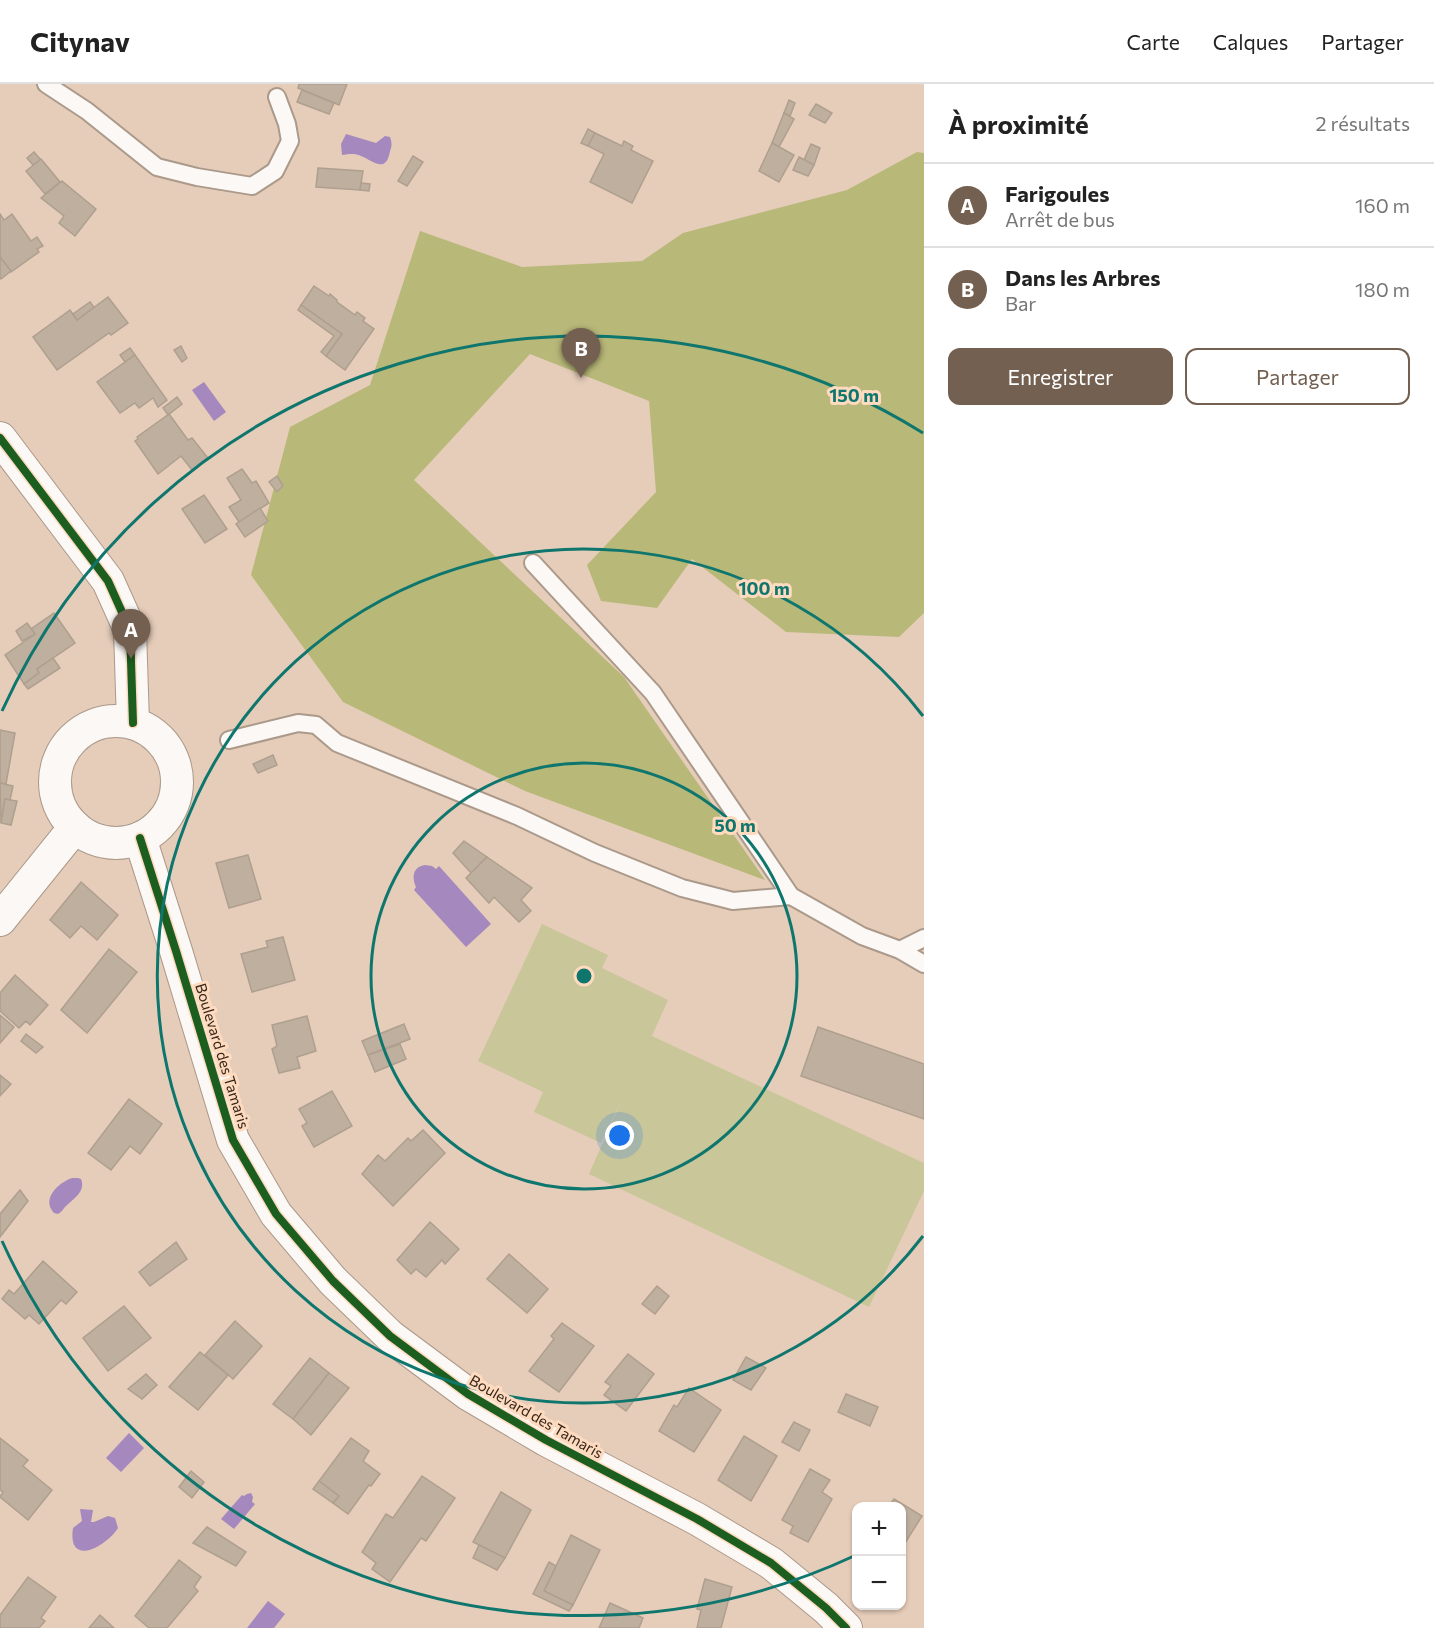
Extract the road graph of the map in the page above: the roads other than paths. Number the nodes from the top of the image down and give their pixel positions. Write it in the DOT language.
graph roads {
  1 [pos="46,84"];
  2 [pos="277,97"];
  3 [pos="0,438"];
  4 [pos="533,563"];
  5 [pos="133,723"];
  6 [pos="228,740"];
  7 [pos="75,827"];
  8 [pos="140,838"];
  9 [pos="791,896"];
  10 [pos="0,920"];
  11 [pos="924,938"];
  12 [pos="900,950"];
  13 [pos="924,964"];
  14 [pos="846,1628"];
  1 -- 2 [label="lane"];
  3 -- 5 [label="street"];
  4 -- 9 [label="lane"];
  5 -- 7 [label="street"];
  5 -- 8 [label="street"];
  6 -- 9 [label="lane"];
  7 -- 8 [label="street"];
  7 -- 10 [label="street"];
  8 -- 14 [label="street, Boulevard des Tamaris"];
  9 -- 12 [label="lane"];
  11 -- 12 [label="lane"];
  12 -- 13 [label="lane"];
}
